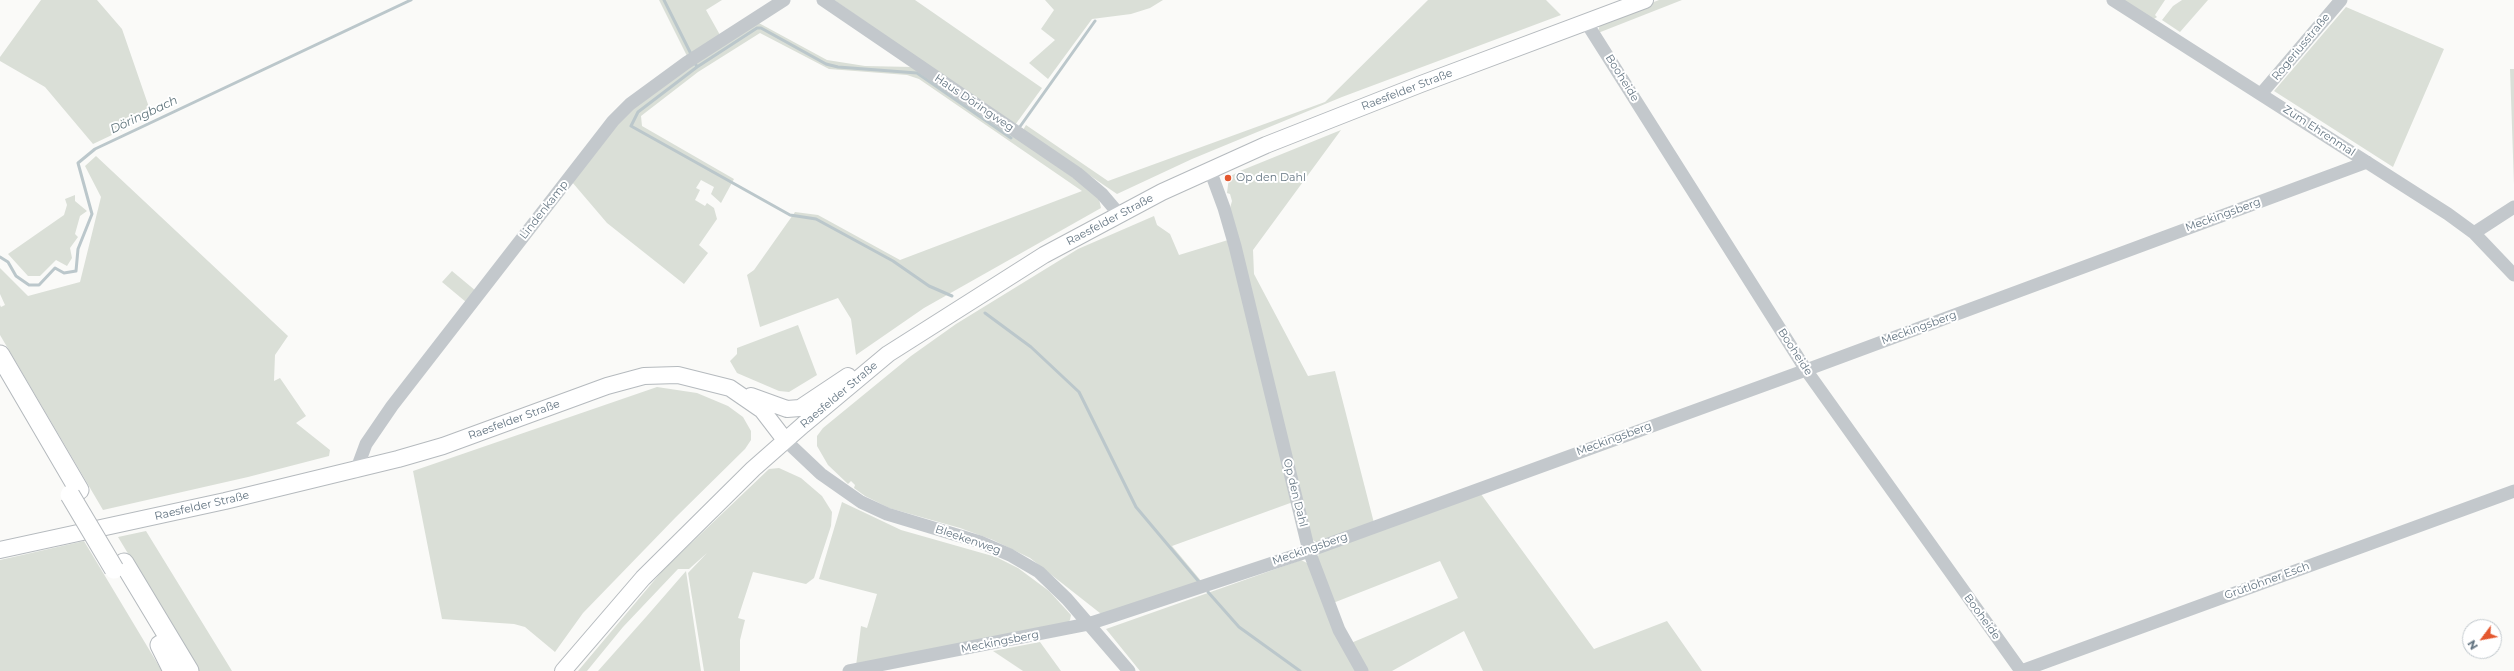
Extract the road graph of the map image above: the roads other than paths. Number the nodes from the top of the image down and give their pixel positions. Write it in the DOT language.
graph roads {
  1 [pos="784,0"];
  2 [pos="823,0"];
  3 [pos="1645,0"];
  4 [pos="2113,0"];
  5 [pos="2341,0"];
  6 [pos="1586,22"];
  7 [pos="2261,94"];
  8 [pos="2367,162"];
  9 [pos="1210,170"];
  10 [pos="2514,207"];
  11 [pos="1119,214"];
  12 [pos="2474,233"];
  13 [pos="2514,275"];
  14 [pos="888,354"];
  15 [pos="0,355"];
  16 [pos="1806,370"];
  17 [pos="0,374"];
  18 [pos="737,391"];
  19 [pos="786,440"];
  20 [pos="356,471"];
  21 [pos="2514,491"];
  22 [pos="75,493"];
  23 [pos="0,550"];
  24 [pos="1309,551"];
  25 [pos="119,566"];
  26 [pos="1088,624"];
  27 [pos="160,645"];
  28 [pos="173,671"];
  29 [pos="177,671"];
  30 [pos="189,671"];
  31 [pos="563,671"];
  32 [pos="849,671"];
  33 [pos="1129,671"];
  34 [pos="1362,671"];
  35 [pos="2021,671"];
  1 -- 20 [label="street, Lindenkamp"];
  2 -- 11 [label="street, Haus Döringweg"];
  3 -- 6 [label="main road, Raesfelder Straße"];
  4 -- 7 [label="street, Zum Ehrenmal"];
  5 -- 7 [label="street, Rogeriusstraße"];
  6 -- 9 [label="main road, Raesfelder Straße"];
  6 -- 16 [label="street, Booheide"];
  7 -- 8 [label="street, Zum Ehrenmal"];
  8 -- 12 [label="street, Zum Ehrenmal"];
  8 -- 16 [label="street, Meckingsberg"];
  9 -- 11 [label="main road, Raesfelder Straße"];
  9 -- 24 [label="street, Op den Dahl"];
  10 -- 12 [label="street"];
  11 -- 14 [label="main road, Raesfelder Straße"];
  12 -- 13 [label="street, Zum Ehrenmal"];
  14 -- 18 [label="main road"];
  14 -- 19 [label="main road, Raesfelder Straße"];
  15 -- 22 [label="highway"];
  16 -- 24 [label="street, Meckingsberg"];
  16 -- 35 [label="street, Booheide"];
  17 -- 22 [label="highway"];
  18 -- 19 [label="main road, Raesfelder Straße"];
  18 -- 20 [label="main road, Raesfelder Straße"];
  19 -- 26 [label="street, Bleekenweg"];
  19 -- 31 [label="main road"];
  20 -- 23 [label="main road, Raesfelder Straße"];
  21 -- 35 [label="street, Grütlohner Esch"];
  22 -- 25 [label="highway"];
  24 -- 26 [label="street, Meckingsberg"];
  24 -- 34 [label="street, Op den Dahl"];
  25 -- 27 [label="highway"];
  25 -- 30 [label="highway"];
  26 -- 32 [label="street, Meckingsberg"];
  26 -- 33 [label="street, Bleekenweg"];
  27 -- 28 [label="highway"];
  27 -- 29 [label="highway"];
}
